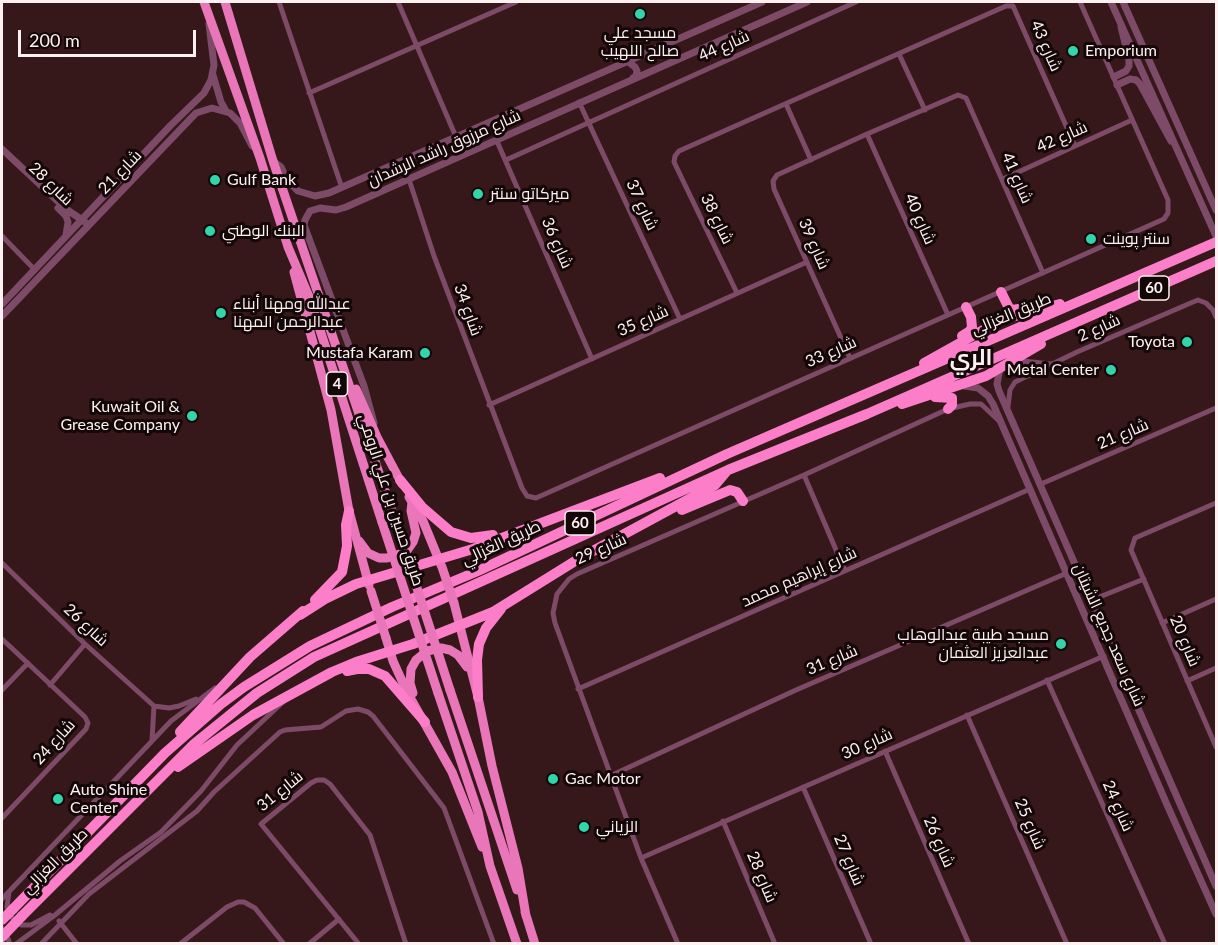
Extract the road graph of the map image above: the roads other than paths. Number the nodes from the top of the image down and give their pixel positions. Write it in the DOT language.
graph roads {
  1 [pos="204,2"];
  2 [pos="225,2"];
  3 [pos="279,2"];
  4 [pos="398,2"];
  5 [pos="516,2"];
  6 [pos="762,2"];
  7 [pos="807,2"];
  8 [pos="856,2"];
  9 [pos="1080,2"];
  10 [pos="1112,2"];
  11 [pos="1123,2"];
  12 [pos="1118,13"];
  13 [pos="209,18"];
  14 [pos="416,45"];
  15 [pos="899,54"];
  16 [pos="627,61"];
  17 [pos="213,73"];
  18 [pos="1114,77"];
  19 [pos="633,78"];
  20 [pos="1117,85"];
  21 [pos="309,93"];
  22 [pos="963,96"];
  23 [pos="579,102"];
  24 [pos="786,104"];
  25 [pos="925,110"];
  26 [pos="226,111"];
  27 [pos="183,114"];
  28 [pos="190,119"];
  29 [pos="1132,120"];
  30 [pos="588,122"];
  31 [pos="867,134"];
  32 [pos="456,137"];
  33 [pos="496,138"];
  34 [pos="1075,146"];
  35 [pos="2,149"];
  36 [pos="1179,153"];
  37 [pos="2,155"];
  38 [pos="675,156"];
  39 [pos="260,158"];
  40 [pos="506,160"];
  41 [pos="811,160"];
  42 [pos="273,161"];
  43 [pos="403,161"];
  44 [pos="368,176"];
  45 [pos="409,178"];
  46 [pos="1003,179"];
  47 [pos="342,188"];
  48 [pos="329,193"];
  49 [pos="375,194"];
  50 [pos="327,208"];
  51 [pos="1216,210"];
  52 [pos="81,220"];
  53 [pos="88,225"];
  54 [pos="1216,236"];
  55 [pos="65,238"];
  56 [pos="3,240"];
  57 [pos="1216,242"];
  58 [pos="288,247"];
  59 [pos="1216,261"];
  60 [pos="807,262"];
  61 [pos="35,270"];
  62 [pos="1043,273"];
  63 [pos="1001,292"];
  64 [pos="737,293"];
  65 [pos="1084,299"];
  66 [pos="2,304"];
  67 [pos="1056,304"];
  68 [pos="966,307"];
  69 [pos="948,315"];
  70 [pos="2,316"];
  71 [pos="1091,316"];
  72 [pos="1216,317"];
  73 [pos="680,319"];
  74 [pos="331,332"];
  75 [pos="937,355"];
  76 [pos="592,358"];
  77 [pos="850,358"];
  78 [pos="1052,364"];
  79 [pos="1000,367"];
  80 [pos="1028,376"];
  81 [pos="888,384"];
  82 [pos="959,385"];
  83 [pos="923,398"];
  84 [pos="489,405"];
  85 [pos="1216,408"];
  86 [pos="948,409"];
  87 [pos="1008,412"];
  88 [pos="867,414"];
  89 [pos="1002,423"];
  90 [pos="377,437"];
  91 [pos="1025,447"];
  92 [pos="1014,451"];
  93 [pos="727,454"];
  94 [pos="513,466"];
  95 [pos="728,470"];
  96 [pos="1035,472"];
  97 [pos="804,475"];
  98 [pos="1025,476"];
  99 [pos="400,480"];
  100 [pos="1041,484"];
  101 [pos="1030,489"];
  102 [pos="743,501"];
  103 [pos="412,502"];
  104 [pos="1216,503"];
  105 [pos="349,511"];
  106 [pos="654,519"];
  107 [pos="534,525"];
  108 [pos="2,563"];
  109 [pos="440,563"];
  110 [pos="845,571"];
  111 [pos="1067,573"];
  112 [pos="1144,579"];
  113 [pos="369,586"];
  114 [pos="1216,599"];
  115 [pos="1092,600"];
  116 [pos="504,605"];
  117 [pos="300,615"];
  118 [pos="1162,623"];
  119 [pos="460,626"];
  120 [pos="2,639"];
  121 [pos="85,644"];
  122 [pos="390,651"];
  123 [pos="1104,656"];
  124 [pos="28,663"];
  125 [pos="1216,668"];
  126 [pos="1047,680"];
  127 [pos="227,681"];
  128 [pos="1187,681"];
  129 [pos="309,684"];
  130 [pos="50,685"];
  131 [pos="578,689"];
  132 [pos="2,690"];
  133 [pos="213,690"];
  134 [pos="290,693"];
  135 [pos="478,697"];
  136 [pos="154,706"];
  137 [pos="967,715"];
  138 [pos="424,722"];
  139 [pos="1214,737"];
  140 [pos="152,741"];
  141 [pos="1216,747"];
  142 [pos="885,751"];
  143 [pos="165,753"];
  144 [pos="610,776"];
  145 [pos="1171,784"];
  146 [pos="152,786"];
  147 [pos="803,787"];
  148 [pos="1160,788"];
  149 [pos="1178,802"];
  150 [pos="1168,807"];
  151 [pos="2,818"];
  152 [pos="723,821"];
  153 [pos="641,858"];
  154 [pos="490,866"];
  155 [pos="1216,886"];
  156 [pos="10,890"];
  157 [pos="2,899"];
  158 [pos="18,912"];
  159 [pos="1216,914"];
  160 [pos="55,915"];
  161 [pos="526,916"];
  162 [pos="339,919"];
  163 [pos="2,920"];
  164 [pos="60,922"];
  165 [pos="2,928"];
  166 [pos="2,937"];
  167 [pos="20,942"];
  168 [pos="10,944"];
  169 [pos="41,944"];
  170 [pos="77,944"];
  171 [pos="180,944"];
  172 [pos="284,944"];
  173 [pos="309,944"];
  174 [pos="359,944"];
  175 [pos="406,944"];
  176 [pos="494,944"];
  177 [pos="517,944"];
  178 [pos="535,944"];
  179 [pos="678,944"];
  180 [pos="775,944"];
  181 [pos="871,944"];
  182 [pos="969,944"];
  183 [pos="1067,944"];
  184 [pos="1165,944"];
  1 -- 13 [label="highway, طريق حسين بن علي الرومي / 4"];
  2 -- 42 [label="highway, طريق حسين بن علي الرومي / 4"];
  3 -- 21 [label="street"];
  4 -- 14 [label="street"];
  5 -- 14 [label="street"];
  6 -- 16 [label="street, شارع مرزوق راشد الرشدان"];
  7 -- 19 [label="street, شارع مرزوق راشد الرشدان"];
  8 -- 30 [label="street, شارع 44"];
  9 -- 18 [label="street"];
  10 -- 12 [label="street"];
  11 -- 51 [label="street"];
  12 -- 18 [label="street"];
  12 -- 36 [label="street"];
  13 -- 17 [label="street"];
  13 -- 39 [label="highway, طريق حسين بن علي الرومي / 4"];
  14 -- 21 [label="street"];
  14 -- 32 [label="street"];
  15 -- 24 [label="street, شارع 43"];
  15 -- 25 [label="street"];
  15 -- 34 [label="street, شارع 43"];
  16 -- 19 [label="street"];
  16 -- 32 [label="street, شارع مرزوق راشد الرشدان"];
  17 -- 26 [label="street"];
  17 -- 27 [label="street, شارع 21"];
  18 -- 20 [label="street"];
  19 -- 23 [label="street, شارع مرزوق راشد الرشدان"];
  20 -- 29 [label="street"];
  20 -- 36 [label="street"];
  21 -- 47 [label="street"];
  22 -- 25 [label="street, شارع 39"];
  22 -- 46 [label="street, شارع 41"];
  23 -- 30 [label="street, شارع 37"];
  23 -- 33 [label="street, شارع مرزوق راشد الرشدان"];
  24 -- 38 [label="street, شارع 43"];
  24 -- 41 [label="street"];
  25 -- 31 [label="street, شارع 39"];
  26 -- 28 [label="street, شارع 21"];
  26 -- 39 [label="street"];
  27 -- 28 [label="street"];
  27 -- 52 [label="street, شارع 21"];
  28 -- 53 [label="street, شارع 21"];
  29 -- 34 [label="street, شارع 42"];
  29 -- 62 [label="street, شارع 33"];
  30 -- 40 [label="street, شارع 44"];
  30 -- 73 [label="street, شارع 37"];
  31 -- 41 [label="street, شارع 39"];
  31 -- 69 [label="street, شارع 40"];
  32 -- 43 [label="street, شارع مرزوق راشد الرشدان"];
  33 -- 40 [label="street, شارع 36"];
  33 -- 45 [label="street, شارع مرزوق راشد الرشدان"];
  34 -- 46 [label="street, شارع 42"];
  35 -- 52 [label="street, شارع 28"];
  36 -- 54 [label="street"];
  37 -- 55 [label="street, شارع 28"];
  38 -- 64 [label="street, شارع 38"];
  39 -- 58 [label="highway, طريق حسين بن علي الرومي / 4"];
  40 -- 76 [label="street, شارع 36"];
  41 -- 60 [label="street, شارع 39"];
  42 -- 48 [label="street, شارع مرزوق راشد الرشدان"];
  42 -- 74 [label="highway, طريق حسين بن علي الرومي / 4"];
  43 -- 44 [label="street, شارع مرزوق راشد الرشدان"];
  43 -- 45 [label="street, شارع 34"];
  44 -- 47 [label="street, شارع مرزوق راشد الرشدان"];
  44 -- 49 [label="street"];
  45 -- 49 [label="street, شارع مرزوق راشد الرشدان"];
  45 -- 84 [label="street, شارع 34"];
  46 -- 62 [label="street, شارع 41"];
  47 -- 48 [label="street, شارع مرزوق راشد الرشدان"];
  48 -- 50 [label="street"];
  49 -- 50 [label="street, شارع مرزوق راشد الرشدان"];
  50 -- 90 [label="street, شارع مرزوق راشد الرشدان"];
  52 -- 53 [label="street, شارع 28"];
  52 -- 55 [label="street, شارع 21"];
  53 -- 70 [label="street, شارع 21"];
  55 -- 61 [label="street, شارع 21"];
  56 -- 61 [label="street"];
  57 -- 65 [label="highway, طريق الغزالي / 60"];
  58 -- 105 [label="highway"];
  58 -- 154 [label="highway, طريق حسين بن علي الرومي / 4, bridge"];
  59 -- 71 [label="highway, طريق الغزالي / 60"];
  60 -- 64 [label="street, شارع 35"];
  60 -- 77 [label="street, شارع 39"];
  61 -- 66 [label="street, شارع 21"];
  62 -- 63 [label="street, شارع 33"];
  63 -- 67 [label="highway"];
  63 -- 68 [label="street, شارع 33"];
  64 -- 73 [label="street, شارع 35"];
  65 -- 67 [label="highway"];
  65 -- 81 [label="highway, طريق الغزالي / 60"];
  67 -- 75 [label="highway"];
  68 -- 69 [label="street, شارع 33"];
  68 -- 75 [label="highway"];
  69 -- 77 [label="street, شارع 33"];
  71 -- 79 [label="highway"];
  71 -- 88 [label="highway, طريق الغزالي / 60"];
  72 -- 78 [label="street, شارع 2"];
  73 -- 76 [label="street, شارع 35"];
  74 -- 90 [label="highway"];
  74 -- 161 [label="highway, طريق حسين بن علي الرومي / 4, bridge"];
  75 -- 81 [label="highway"];
  76 -- 84 [label="street, شارع 35"];
  77 -- 94 [label="street, شارع 33"];
  78 -- 80 [label="street, شارع 2"];
  78 -- 80 [label="street, شارع 2"];
  79 -- 82 [label="highway"];
  79 -- 87 [label="street, شارع سعد جديع الشيتان"];
  80 -- 87 [label="street, شارع 2"];
  81 -- 93 [label="highway, طريق الغزالي / 60"];
  82 -- 83 [label="highway"];
  82 -- 89 [label="street, شارع سعد جديع الشيتان"];
  83 -- 86 [label="highway"];
  83 -- 88 [label="highway"];
  84 -- 94 [label="street, شارع 34"];
  85 -- 100 [label="street, شارع 21"];
  86 -- 89 [label="street, شارع 29"];
  86 -- 97 [label="street, شارع 29"];
  87 -- 91 [label="street, شارع سعد جديع الشيتان"];
  88 -- 95 [label="highway, طريق الغزالي / 60"];
  89 -- 92 [label="street, شارع سعد جديع الشيتان"];
  90 -- 99 [label="highway"];
  91 -- 92 [label="street"];
  91 -- 96 [label="street, شارع سعد جديع الشيتان"];
  92 -- 98 [label="street, شارع سعد جديع الشيتان"];
  93 -- 107 [label="highway"];
  93 -- 143 [label="highway, طريق الغزالي / 60"];
  95 -- 106 [label="highway"];
  95 -- 146 [label="highway, طريق الغزالي / 60"];
  96 -- 98 [label="street"];
  96 -- 100 [label="street, شارع سعد جديع الشيتان"];
  97 -- 102 [label="street, شارع 29"];
  97 -- 110 [label="street"];
  98 -- 101 [label="street, شارع سعد جديع الشيتان"];
  99 -- 103 [label="highway"];
  99 -- 107 [label="highway"];
  100 -- 115 [label="street, شارع سعد جديع الشيتان"];
  101 -- 110 [label="street, شارع إبراهيم محمد"];
  101 -- 111 [label="street, شارع سعد جديع الشيتان"];
  102 -- 106 [label="highway"];
  102 -- 131 [label="street, شارع 29"];
  103 -- 105 [label="highway"];
  103 -- 109 [label="highway"];
  104 -- 112 [label="street, شارع 20"];
  105 -- 113 [label="highway"];
  105 -- 117 [label="highway"];
  106 -- 116 [label="highway"];
  107 -- 109 [label="highway"];
  108 -- 121 [label="street, شارع 26"];
  109 -- 113 [label="highway"];
  109 -- 119 [label="highway, bridge"];
  110 -- 131 [label="street, شارع إبراهيم محمد"];
  111 -- 123 [label="street, شارع سعد جديع الشيتان"];
  111 -- 144 [label="street, شارع 31"];
  112 -- 115 [label="street"];
  112 -- 118 [label="street, شارع 20"];
  113 -- 117 [label="highway"];
  113 -- 122 [label="highway, bridge"];
  114 -- 118 [label="street"];
  115 -- 145 [label="street, شارع سعد جديع الشيتان"];
  116 -- 119 [label="highway"];
  116 -- 135 [label="highway"];
  117 -- 127 [label="highway"];
  118 -- 128 [label="street, شارع 20"];
  119 -- 122 [label="highway"];
  119 -- 135 [label="highway"];
  120 -- 124 [label="street, شارع 24"];
  121 -- 130 [label="street"];
  121 -- 136 [label="street, شارع 26"];
  122 -- 129 [label="highway"];
  122 -- 138 [label="highway"];
  123 -- 126 [label="street, شارع 30"];
  123 -- 148 [label="street, شارع سعد جديع الشيتان"];
  124 -- 130 [label="street, شارع 24"];
  124 -- 132 [label="street"];
  125 -- 128 [label="street"];
  126 -- 137 [label="street, شارع 30"];
  126 -- 184 [label="street, شارع 24"];
  127 -- 133 [label="street"];
  127 -- 143 [label="highway"];
  128 -- 139 [label="street, شارع 20"];
  129 -- 134 [label="highway"];
  129 -- 138 [label="highway"];
  130 -- 151 [label="street, شارع 24"];
  131 -- 144 [label="street, شارع 29"];
  133 -- 136 [label="street"];
  133 -- 140 [label="street"];
  134 -- 146 [label="highway"];
  134 -- 160 [label="street"];
  135 -- 138 [label="highway"];
  135 -- 161 [label="highway"];
  136 -- 140 [label="street"];
  137 -- 142 [label="street, شارع 30"];
  137 -- 183 [label="street, شارع 25"];
  138 -- 154 [label="highway"];
  139 -- 141 [label="street, شارع 20"];
  140 -- 156 [label="street"];
  142 -- 147 [label="street, شارع 30"];
  142 -- 182 [label="street, شارع 26"];
  143 -- 158 [label="highway, طريق الغزالي / 60"];
  144 -- 153 [label="street, شارع 29"];
  145 -- 148 [label="street"];
  145 -- 149 [label="street, شارع سعد جديع الشيتان"];
  146 -- 158 [label="highway, طريق الغزالي / 60"];
  147 -- 152 [label="street, شارع 30"];
  147 -- 181 [label="street, شارع 27"];
  148 -- 150 [label="street, شارع سعد جديع الشيتان"];
  149 -- 150 [label="street"];
  149 -- 155 [label="street, شارع سعد جديع الشيتان"];
  150 -- 159 [label="street, شارع سعد جديع الشيتان"];
  152 -- 153 [label="street, شارع 30"];
  152 -- 180 [label="street, شارع 28"];
  153 -- 179 [label="street, شارع 29"];
  154 -- 177 [label="highway, طريق حسين بن علي الرومي / 4"];
  156 -- 157 [label="street"];
  156 -- 160 [label="street"];
  158 -- 163 [label="highway, طريق الغزالي / 60, bridge"];
  158 -- 166 [label="highway, طريق الغزالي / 60, bridge"];
  160 -- 164 [label="street"];
  160 -- 167 [label="street"];
  161 -- 178 [label="highway, طريق حسين بن علي الرومي / 4"];
  162 -- 173 [label="street"];
  162 -- 174 [label="street, شارع 31"];
  162 -- 175 [label="street, شارع 31"];
  164 -- 169 [label="street"];
  164 -- 170 [label="street"];
  164 -- 176 [label="street"];
  165 -- 168 [label="street"];
  171 -- 172 [label="street"];
}
